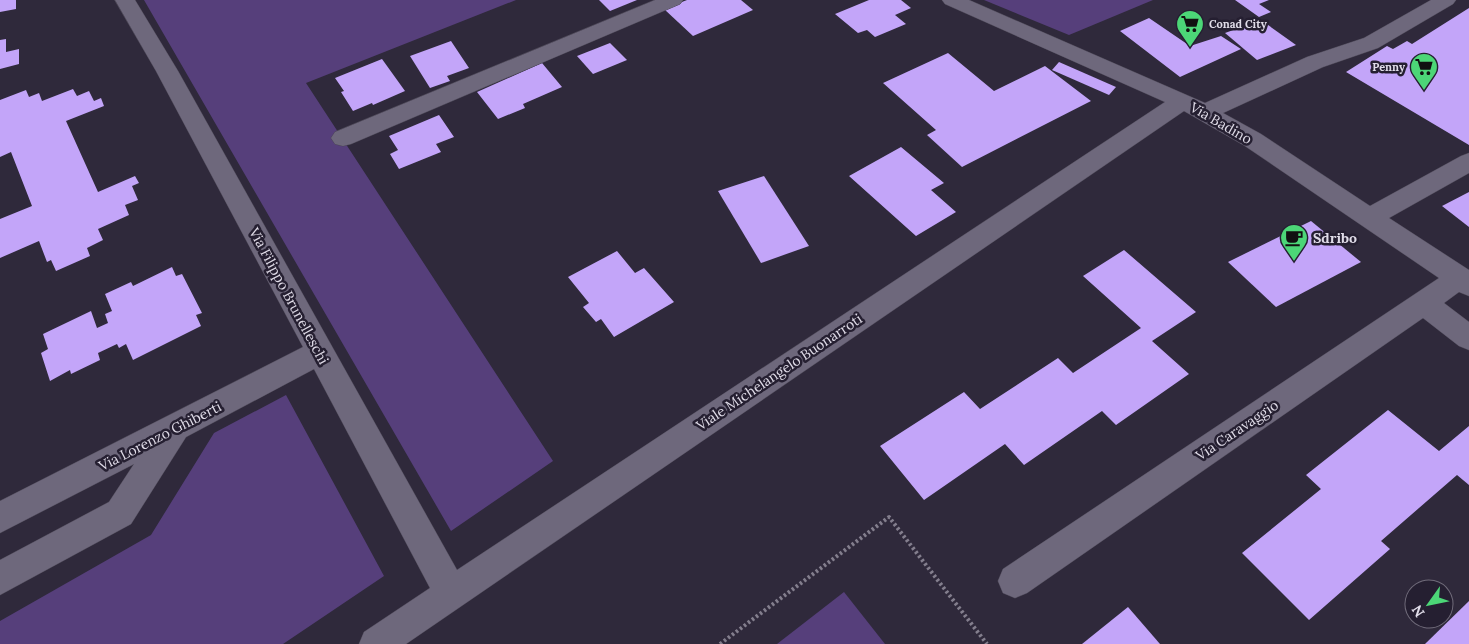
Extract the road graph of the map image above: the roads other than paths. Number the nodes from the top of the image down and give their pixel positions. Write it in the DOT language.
graph roads {
  1 [pos="125,0"];
  2 [pos="673,0"];
  3 [pos="1446,0"];
  4 [pos="958,1"];
  5 [pos="1194,107"];
  6 [pos="343,138"];
  7 [pos="1469,162"];
  8 [pos="1370,217"];
  9 [pos="1464,282"];
  10 [pos="1424,303"];
  11 [pos="1469,338"];
  12 [pos="320,352"];
  13 [pos="175,428"];
  14 [pos="0,518"];
  15 [pos="0,578"];
  16 [pos="1015,581"];
  17 [pos="451,593"];
  18 [pos="376,644"];
  1 -- 12 [label="street, Via Filippo Brunelleschi"];
  2 -- 6 [label="street"];
  3 -- 5 [label="street, Viale Michelangelo Buonarroti"];
  4 -- 5 [label="street, Via Badino"];
  5 -- 8 [label="street, Via Badino"];
  5 -- 17 [label="street, Viale Michelangelo Buonarroti"];
  7 -- 8 [label="street"];
  8 -- 9 [label="street, Via Badino"];
  9 -- 10 [label="street, Via Caravaggio"];
  10 -- 11 [label="street"];
  10 -- 16 [label="street, Via Caravaggio"];
  12 -- 13 [label="street, Via Lorenzo Ghiberti"];
  12 -- 17 [label="street, Via Filippo Brunelleschi"];
  13 -- 14 [label="street, Via Lorenzo Ghiberti"];
  13 -- 15 [label="street"];
  17 -- 18 [label="street, Viale Michelangelo Buonarroti"];
}
